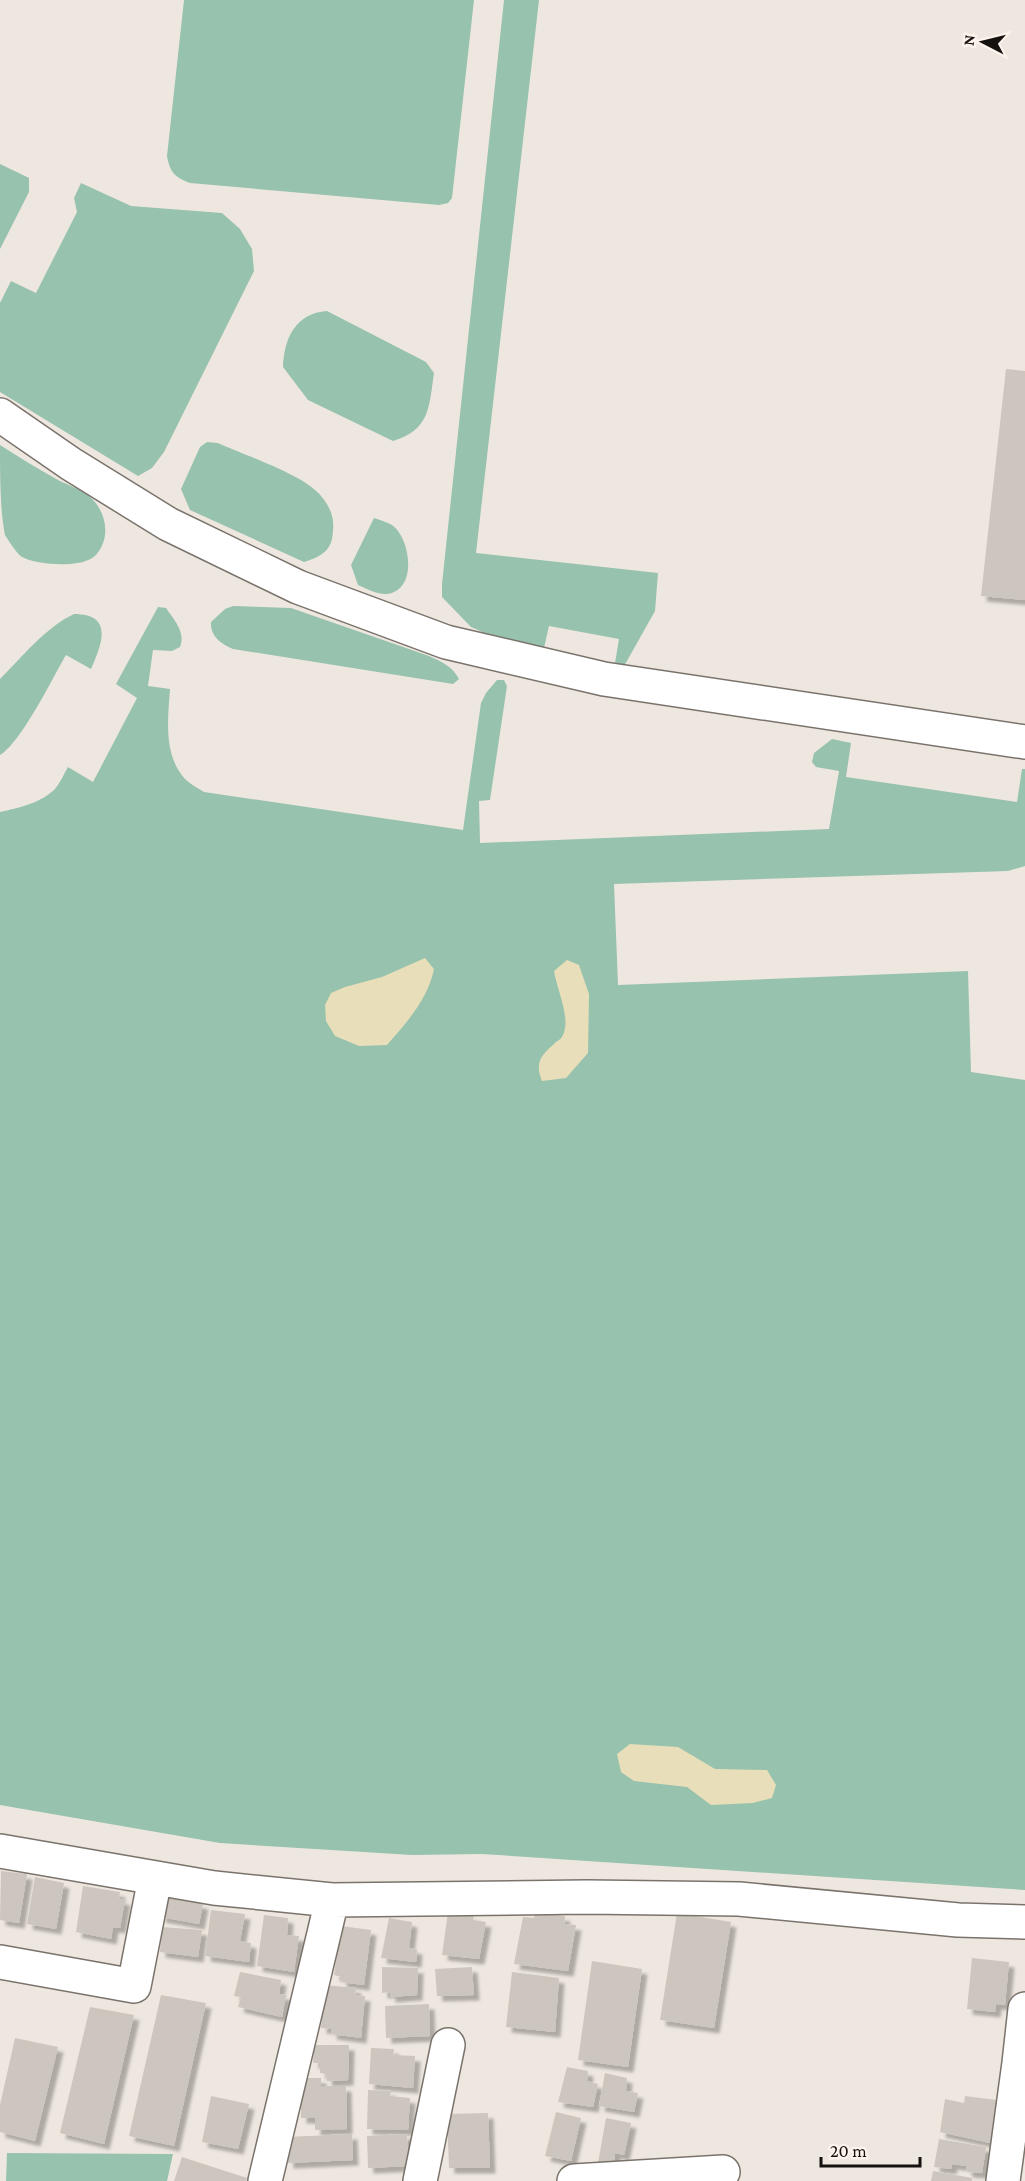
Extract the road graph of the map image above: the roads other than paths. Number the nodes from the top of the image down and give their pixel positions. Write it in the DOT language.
graph roads {
  1 [pos="0,415"];
  2 [pos="1025,742"];
  3 [pos="0,1851"];
  4 [pos="155,1878"];
  5 [pos="332,1899"];
  6 [pos="1024,1925"];
  7 [pos="0,1962"];
  8 [pos="1025,2009"];
  9 [pos="448,2046"];
  10 [pos="1022,2063"];
  11 [pos="723,2172"];
  12 [pos="690,2178"];
  13 [pos="265,2181"];
  14 [pos="420,2181"];
  15 [pos="574,2181"];
  16 [pos="1003,2181"];
  1 -- 2 [label="street"];
  3 -- 4 [label="street"];
  4 -- 5 [label="street"];
  4 -- 7 [label="street"];
  5 -- 6 [label="street"];
  5 -- 13 [label="street"];
  8 -- 10 [label="street"];
  9 -- 14 [label="street"];
  10 -- 16 [label="street"];
  11 -- 12 [label="street"];
  12 -- 15 [label="street"];
}
